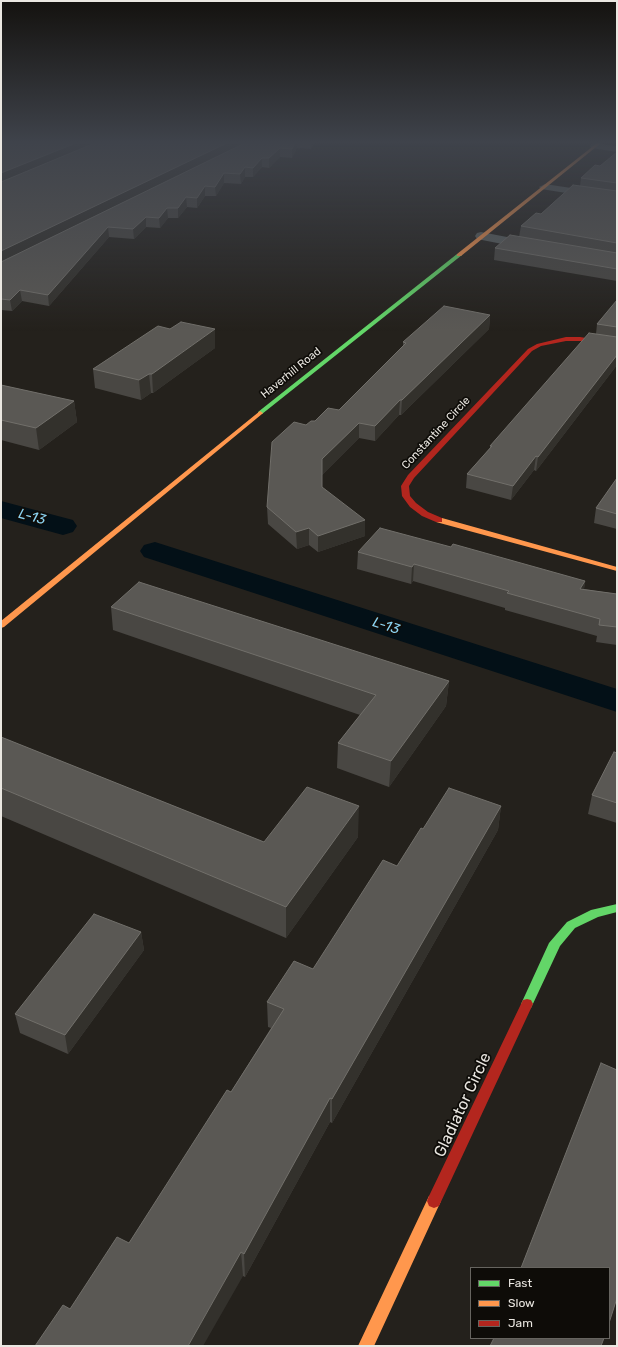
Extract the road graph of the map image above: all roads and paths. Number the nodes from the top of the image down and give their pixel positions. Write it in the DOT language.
graph roads {
  1 [pos="520,206"];
  2 [pos="481,236"];
  3 [pos="543,247"];
  4 [pos="617,345"];
  5 [pos="617,570"];
  6 [pos="1,625"];
  7 [pos="617,908"];
  8 [pos="366,1346"];
  1 -- 2 [label="street, Haverhill Road"];
  2 -- 3 [label="street"];
  2 -- 6 [label="street, Haverhill Road"];
  4 -- 5 [label="street, Constantine Circle"];
  7 -- 8 [label="street, Gladiator Circle"];
}
